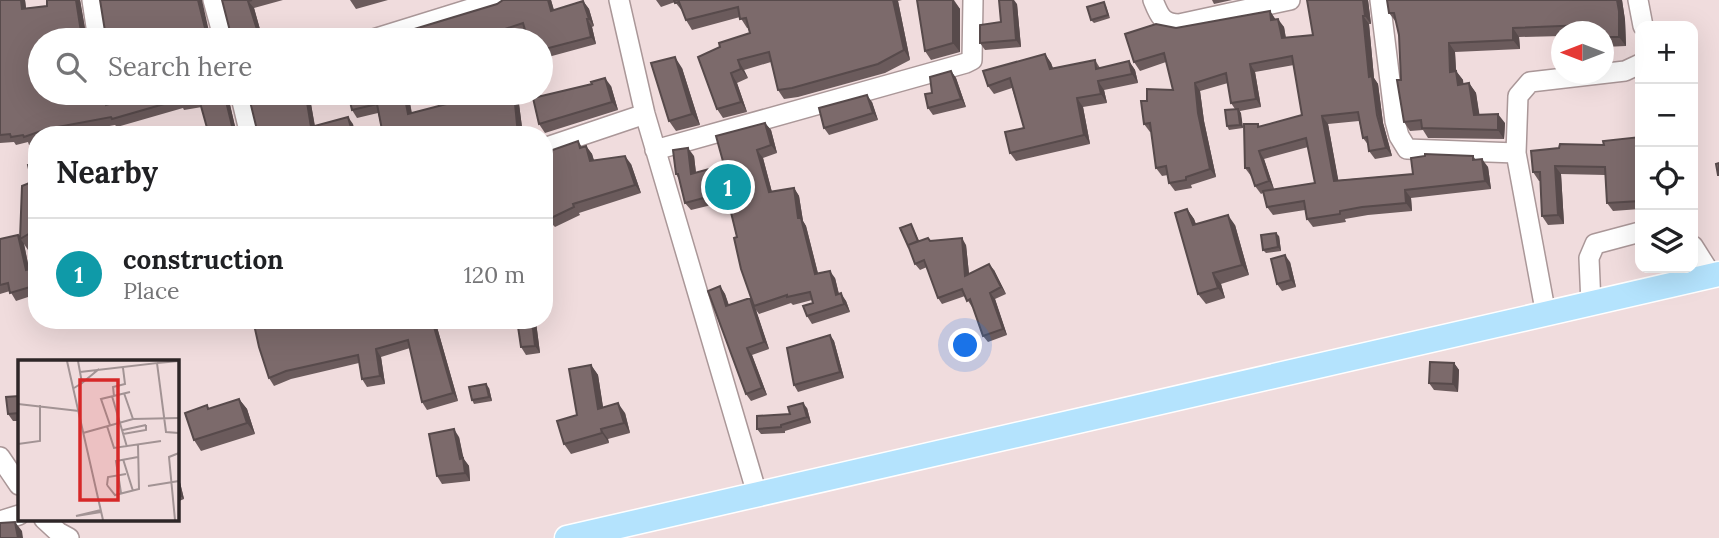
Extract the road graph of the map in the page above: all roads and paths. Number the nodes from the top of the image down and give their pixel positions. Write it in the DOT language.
graph roads {
  1 [pos="92,0"];
  2 [pos="213,0"];
  3 [pos="499,0"];
  4 [pos="619,0"];
  5 [pos="973,0"];
  6 [pos="1153,0"];
  7 [pos="1290,0"];
  8 [pos="1380,0"];
  9 [pos="1638,0"];
  10 [pos="1642,21"];
  11 [pos="96,28"];
  12 [pos="221,28"];
  13 [pos="409,28"];
  14 [pos="1635,66"];
  15 [pos="243,105"];
  16 [pos="645,114"];
  17 [pos="248,126"];
  18 [pos="553,145"];
  19 [pos="656,150"];
  20 [pos="1516,153"];
  21 [pos="1635,233"];
  22 [pos="1698,253"];
  23 [pos="1715,275"];
  24 [pos="1591,304"];
  25 [pos="1546,315"];
  26 [pos="0,457"];
  27 [pos="18,484"];
  28 [pos="757,494"];
  29 [pos="18,515"];
  30 [pos="45,520"];
  31 [pos="0,521"];
  32 [pos="69,538"];
  33 [pos="567,538"];
  1 -- 11 [label="street"];
  2 -- 12 [label="street"];
  3 -- 13 [label="street"];
  4 -- 16 [label="street"];
  5 -- 19 [label="street"];
  6 -- 7 [label="street"];
  8 -- 20 [label="street"];
  9 -- 10 [label="street"];
  14 -- 20 [label="street"];
  15 -- 17 [label="street"];
  16 -- 18 [label="street"];
  16 -- 19 [label="street"];
  19 -- 28 [label="street"];
  20 -- 25 [label="street"];
  21 -- 24 [label="street"];
  22 -- 23 [label="street"];
  23 -- 24 [label="main road"];
  24 -- 25 [label="main road"];
  25 -- 28 [label="main road"];
  26 -- 27 [label="street"];
  28 -- 33 [label="main road"];
  29 -- 31 [label="street"];
  30 -- 32 [label="street"];
}
